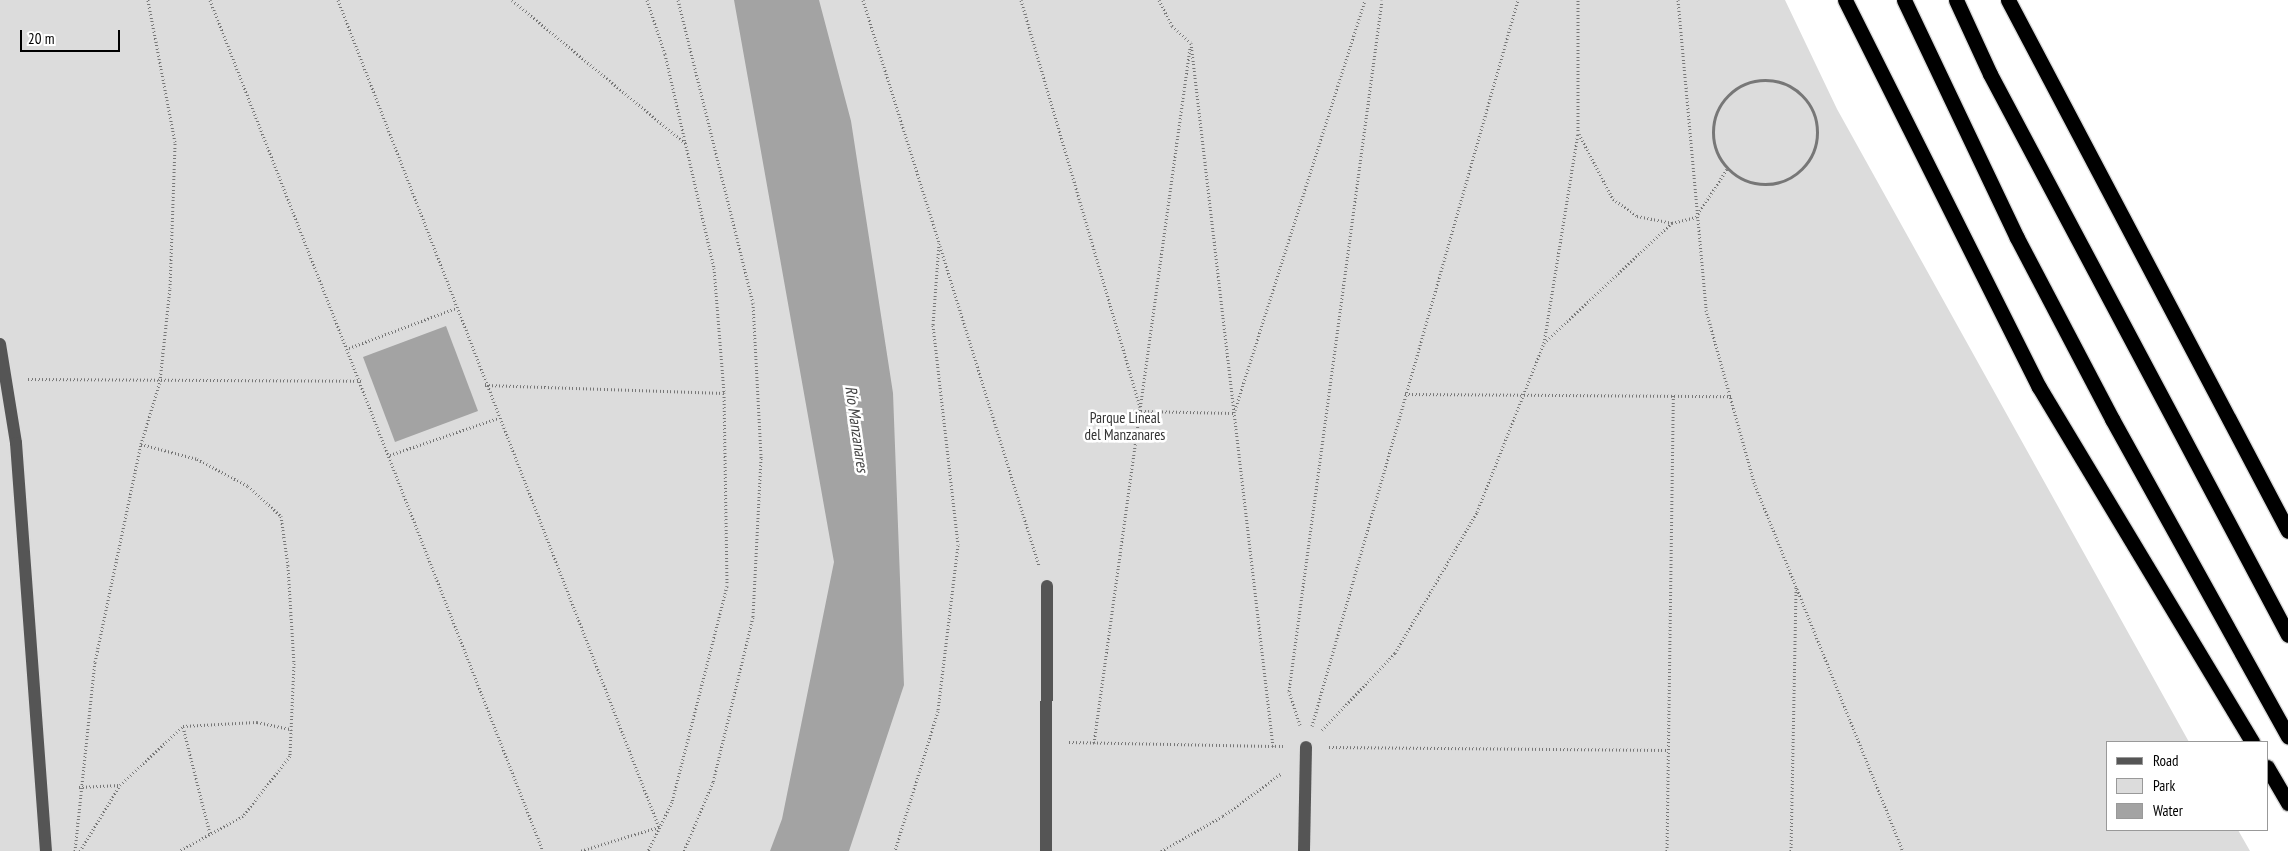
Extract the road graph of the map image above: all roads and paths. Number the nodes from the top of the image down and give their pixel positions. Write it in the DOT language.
graph roads {
  1 [pos="148,0"];
  2 [pos="210,0"];
  3 [pos="338,0"];
  4 [pos="512,0"];
  5 [pos="647,0"];
  6 [pos="678,0"];
  7 [pos="863,0"];
  8 [pos="1021,0"];
  9 [pos="1159,0"];
  10 [pos="1365,0"];
  11 [pos="1382,0"];
  12 [pos="1518,0"];
  13 [pos="1578,0"];
  14 [pos="1678,0"];
  15 [pos="1845,0"];
  16 [pos="1904,0"];
  17 [pos="1956,0"];
  18 [pos="2008,0"];
  19 [pos="2018,0"];
  20 [pos="1190,43"];
  21 [pos="2038,61"];
  22 [pos="1578,134"];
  23 [pos="688,146"];
  24 [pos="1727,169"];
  25 [pos="1696,217"];
  26 [pos="1672,223"];
  27 [pos="939,243"];
  28 [pos="456,308"];
  29 [pos="1544,343"];
  30 [pos="0,344"];
  31 [pos="349,348"];
  32 [pos="6,380"];
  33 [pos="160,381"];
  34 [pos="362,381"];
  35 [pos="485,385"];
  36 [pos="724,393"];
  37 [pos="1405,394"];
  38 [pos="1523,396"];
  39 [pos="1673,396"];
  40 [pos="1731,396"];
  41 [pos="1140,410"];
  42 [pos="1234,412"];
  43 [pos="498,418"];
  44 [pos="141,444"];
  45 [pos="390,455"];
  46 [pos="2288,531"];
  47 [pos="1796,583"];
  48 [pos="1047,586"];
  49 [pos="2288,635"];
  50 [pos="183,726"];
  51 [pos="291,729"];
  52 [pos="2288,736"];
  53 [pos="2251,741"];
  54 [pos="1045,742"];
  55 [pos="1094,743"];
  56 [pos="1273,746"];
  57 [pos="1306,746"];
  58 [pos="1668,750"];
  59 [pos="2268,769"];
  60 [pos="120,785"];
  61 [pos="78,787"];
  62 [pos="2288,803"];
  63 [pos="660,827"];
  64 [pos="210,834"];
  65 [pos="597,844"];
  66 [pos="46,851"];
  67 [pos="75,851"];
  68 [pos="80,851"];
  69 [pos="179,851"];
  70 [pos="543,851"];
  71 [pos="580,851"];
  72 [pos="600,851"];
  73 [pos="648,851"];
  74 [pos="684,851"];
  75 [pos="895,851"];
  76 [pos="1046,851"];
  77 [pos="1160,851"];
  78 [pos="1304,851"];
  79 [pos="1667,851"];
  80 [pos="1791,851"];
  81 [pos="1903,851"];
  1 -- 33 [label="path"];
  2 -- 31 [label="path"];
  3 -- 28 [label="path"];
  4 -- 23 [label="path"];
  5 -- 23 [label="path"];
  6 -- 74 [label="path"];
  7 -- 27 [label="path"];
  8 -- 41 [label="path"];
  9 -- 20 [label="path"];
  10 -- 42 [label="path"];
  11 -- 57 [label="path"];
  12 -- 37 [label="path"];
  13 -- 22 [label="path"];
  14 -- 25 [label="path"];
  15 -- 53 [label="highway"];
  16 -- 52 [label="highway"];
  17 -- 49 [label="highway"];
  18 -- 21 [label="highway"];
  19 -- 21 [label="highway"];
  20 -- 41 [label="path"];
  20 -- 42 [label="path"];
  21 -- 46 [label="highway"];
  22 -- 26 [label="path"];
  22 -- 29 [label="path"];
  23 -- 36 [label="path"];
  24 -- 24 [label="path"];
  24 -- 25 [label="path"];
  25 -- 26 [label="path"];
  25 -- 40 [label="path"];
  26 -- 29 [label="path"];
  27 -- 48 [label="path"];
  27 -- 75 [label="path"];
  28 -- 31 [label="path"];
  28 -- 35 [label="path"];
  29 -- 38 [label="path"];
  30 -- 32 [label="street"];
  31 -- 34 [label="path"];
  32 -- 33 [label="path"];
  32 -- 66 [label="street"];
  33 -- 34 [label="path"];
  33 -- 44 [label="path"];
  34 -- 45 [label="path"];
  35 -- 36 [label="path"];
  35 -- 43 [label="path"];
  36 -- 63 [label="path"];
  37 -- 38 [label="path"];
  37 -- 57 [label="path"];
  38 -- 39 [label="path"];
  38 -- 57 [label="path"];
  39 -- 40 [label="path"];
  39 -- 58 [label="path"];
  40 -- 47 [label="path"];
  41 -- 42 [label="path"];
  41 -- 55 [label="path"];
  42 -- 56 [label="path"];
  43 -- 45 [label="path"];
  43 -- 63 [label="path"];
  44 -- 51 [label="path"];
  44 -- 61 [label="path"];
  45 -- 70 [label="path"];
  47 -- 80 [label="path"];
  47 -- 81 [label="path"];
  48 -- 54 [label="street"];
  50 -- 51 [label="path"];
  50 -- 60 [label="path"];
  50 -- 64 [label="path"];
  51 -- 64 [label="path"];
  54 -- 55 [label="path"];
  54 -- 76 [label="street"];
  55 -- 56 [label="path"];
  56 -- 57 [label="path"];
  57 -- 58 [label="path"];
  57 -- 77 [label="path"];
  57 -- 78 [label="street"];
  58 -- 79 [label="path"];
  59 -- 62 [label="highway"];
  60 -- 61 [label="path"];
  60 -- 68 [label="path"];
  61 -- 67 [label="path"];
  63 -- 65 [label="path"];
  63 -- 73 [label="path"];
  64 -- 69 [label="path"];
  65 -- 71 [label="path"];
  65 -- 72 [label="path"];
}
